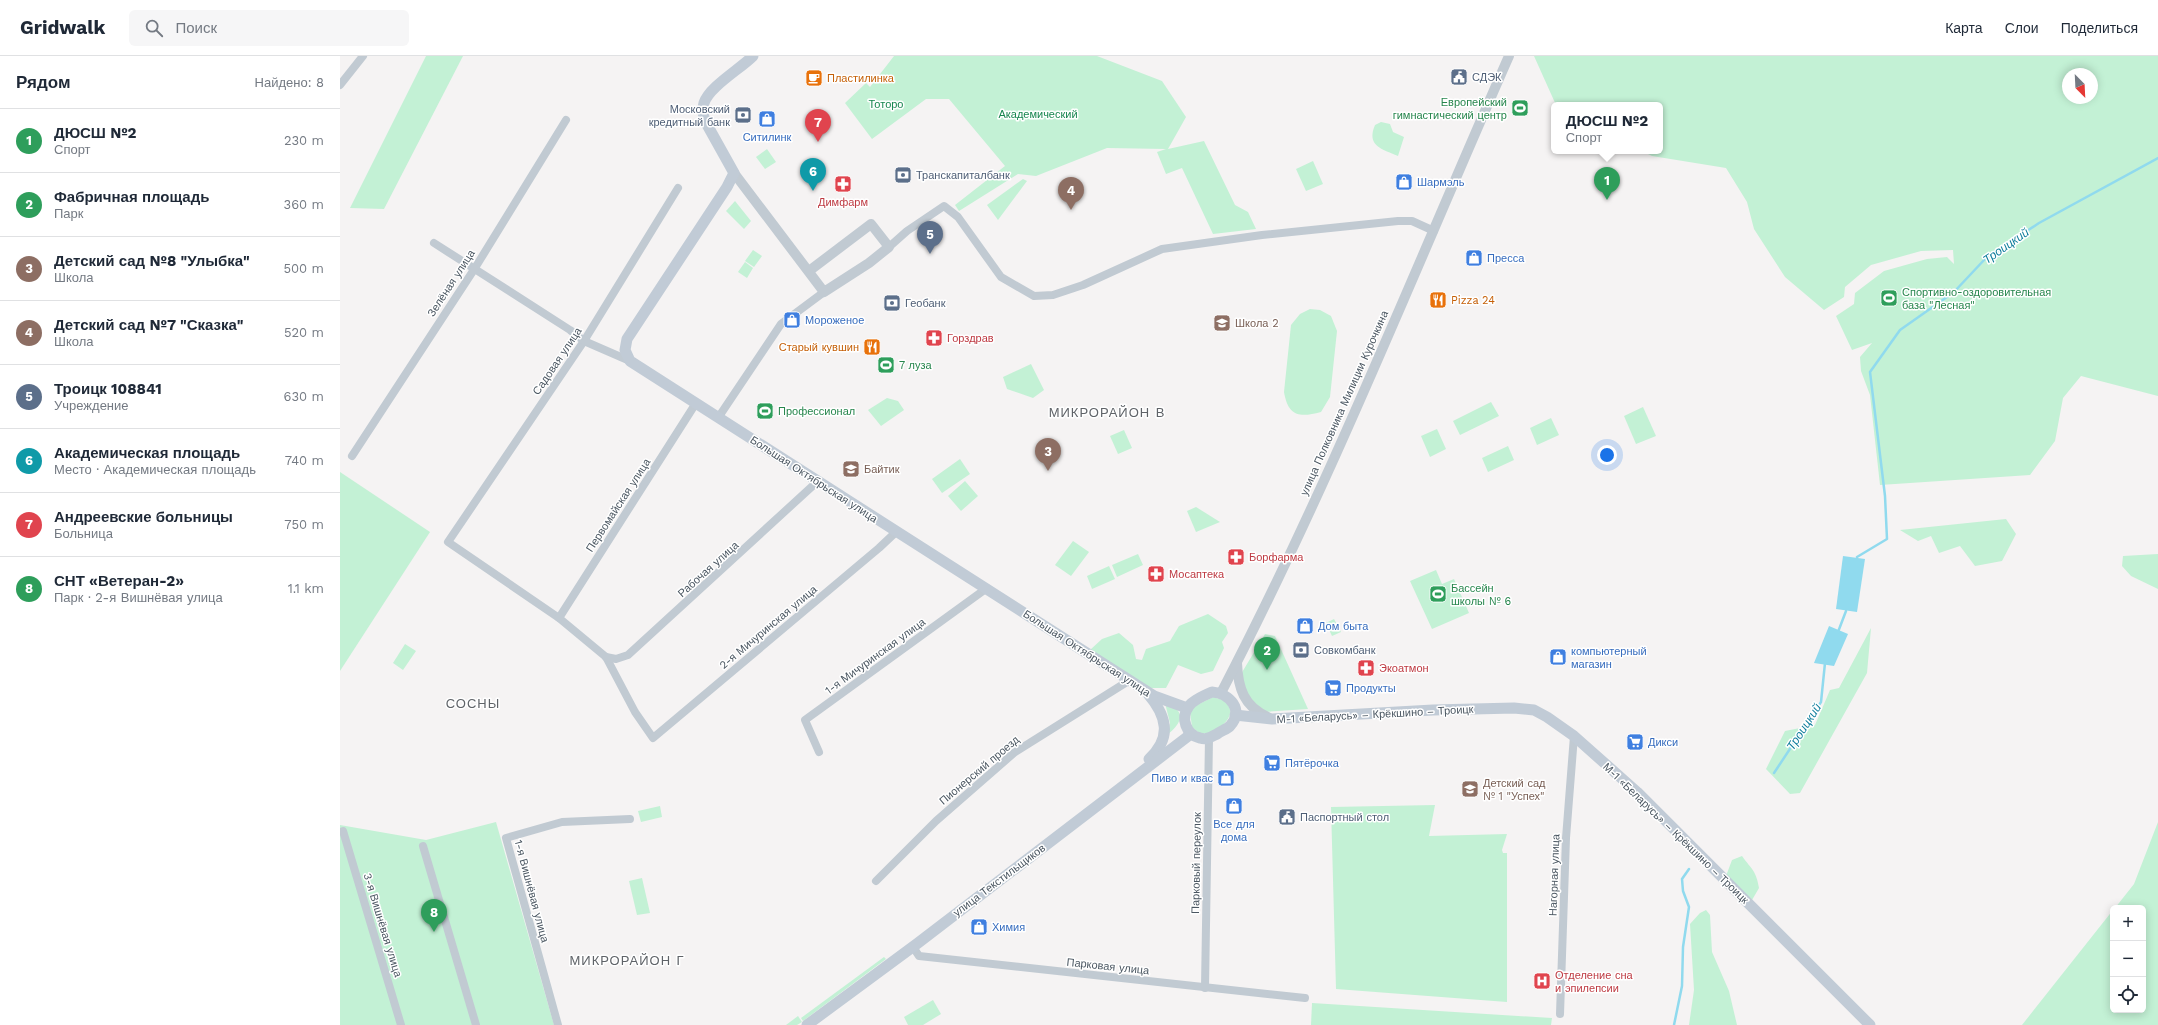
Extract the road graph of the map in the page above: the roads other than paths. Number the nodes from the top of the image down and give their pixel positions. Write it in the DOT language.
graph roads {
  1 [pos="363,56"];
  2 [pos="753,56"];
  3 [pos="1509,56"];
  4 [pos="340,85"];
  5 [pos="566,120"];
  6 [pos="734,173"];
  7 [pos="678,188"];
  8 [pos="1434,231"];
  9 [pos="434,243"];
  10 [pos="888,247"];
  11 [pos="474,268"];
  12 [pos="809,271"];
  13 [pos="824,292"];
  14 [pos="584,341"];
  15 [pos="630,361"];
  16 [pos="696,403"];
  17 [pos="718,418"];
  18 [pos="352,456"];
  19 [pos="818,481"];
  20 [pos="896,532"];
  21 [pos="986,588"];
  22 [pos="559,618"];
  23 [pos="606,657"];
  24 [pos="1238,663"];
  25 [pos="1130,680"];
  26 [pos="1144,689"];
  27 [pos="1221,693"];
  28 [pos="1187,708"];
  29 [pos="1235,715"];
  30 [pos="1272,719"];
  31 [pos="1191,734"];
  32 [pos="1574,736"];
  33 [pos="1208,738"];
  34 [pos="819,752"];
  35 [pos="1132,779"];
  36 [pos="630,819"];
  37 [pos="343,831"];
  38 [pos="423,846"];
  39 [pos="876,881"];
  40 [pos="913,947"];
  41 [pos="1205,988"];
  42 [pos="1305,998"];
  43 [pos="1560,1014"];
  44 [pos="401,1025"];
  45 [pos="476,1025"];
  46 [pos="558,1025"];
  47 [pos="807,1025"];
  48 [pos="1870,1025"];
  1 -- 4 [label="street"];
  2 -- 6 [label="main road"];
  3 -- 8 [label="street, улица Полковника Милиции Курочкина"];
  5 -- 11 [label="street, Зелёная улица"];
  6 -- 12 [label="street"];
  6 -- 15 [label="main road"];
  7 -- 14 [label="street, Садовая улица"];
  8 -- 10 [label="street"];
  8 -- 24 [label="street, улица Полковника Милиции Курочкина"];
  9 -- 11 [label="street"];
  10 -- 12 [label="street"];
  10 -- 13 [label="street"];
  11 -- 14 [label="street"];
  11 -- 18 [label="street, Зелёная улица"];
  12 -- 13 [label="street"];
  13 -- 17 [label="street"];
  14 -- 15 [label="street"];
  14 -- 22 [label="street, Садовая улица"];
  15 -- 16 [label="main road, Большая Октябрьская улица"];
  16 -- 17 [label="main road, Большая Октябрьская улица"];
  16 -- 22 [label="street, Первомайская улица"];
  17 -- 19 [label="main road, Большая Октябрьская улица"];
  19 -- 20 [label="main road, Большая Октябрьская улица"];
  19 -- 23 [label="street, Рабочая улица"];
  20 -- 21 [label="main road, Большая Октябрьская улица"];
  20 -- 23 [label="street, 2-я Мичуринская улица"];
  21 -- 25 [label="main road, Большая Октябрьская улица"];
  21 -- 34 [label="street, 1-я Мичуринская улица"];
  22 -- 23 [label="street"];
  24 -- 27 [label="street, улица Полковника Милиции Курочкина"];
  24 -- 30 [label="street"];
  25 -- 26 [label="main road, Большая Октябрьская улица"];
  25 -- 39 [label="street, Пионерский проезд"];
  26 -- 28 [label="main road, Большая Октябрьская улица"];
  26 -- 35 [label="main road"];
  27 -- 28 [label="main road"];
  27 -- 29 [label="main road"];
  28 -- 31 [label="main road"];
  29 -- 30 [label="main road, М-1 «Беларусь» – Крёкшино – Троицк"];
  29 -- 33 [label="main road"];
  30 -- 32 [label="main road, М-1 «Беларусь» – Крёкшино – Троицк"];
  31 -- 33 [label="main road"];
  31 -- 35 [label="main road, улица Текстильщиков"];
  32 -- 43 [label="street, Нагорная улица"];
  32 -- 48 [label="main road, М-1 «Беларусь» – Крёкшино – Троицк"];
  33 -- 41 [label="street, Парковый переулок"];
  35 -- 40 [label="main road, улица Текстильщиков"];
  36 -- 46 [label="street, 1-я Вишнёвая улица"];
  37 -- 44 [label="street, 3-я Вишнёвая улица"];
  38 -- 45 [label="street"];
  40 -- 41 [label="street, Парковая улица"];
  40 -- 47 [label="main road, улица Текстильщиков"];
  41 -- 42 [label="street, Парковая улица"];
}
